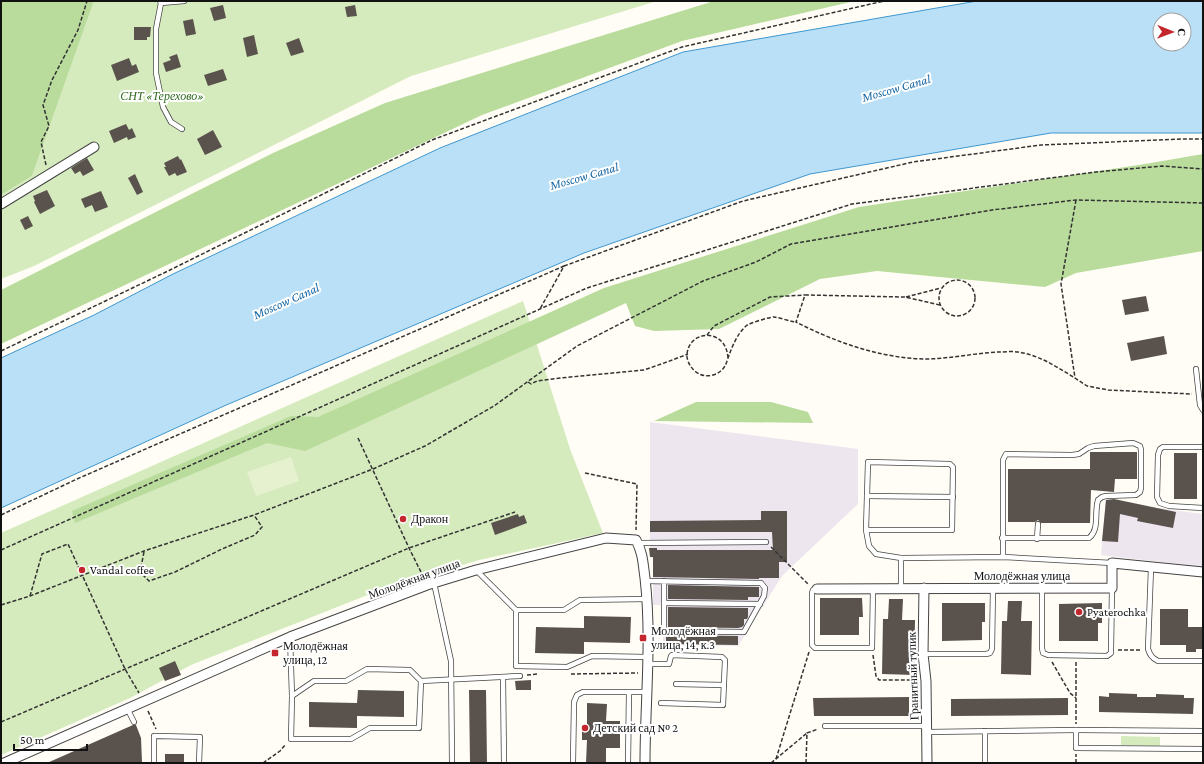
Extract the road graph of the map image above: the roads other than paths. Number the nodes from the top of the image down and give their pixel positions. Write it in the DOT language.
graph roads {
  1 [pos="184,1"];
  2 [pos="160,2"];
  3 [pos="182,129"];
  4 [pos="94,147"];
  5 [pos="1,204"];
  6 [pos="1196,369"];
  7 [pos="1203,410"];
  8 [pos="1203,447"];
  9 [pos="867,496"];
  10 [pos="953,497"];
  11 [pos="1203,508"];
  12 [pos="1038,524"];
  13 [pos="866,530"];
  14 [pos="1002,538"];
  15 [pos="1038,539"];
  16 [pos="637,542"];
  17 [pos="766,542"];
  18 [pos="1003,557"];
  19 [pos="901,558"];
  20 [pos="1112,563"];
  21 [pos="1151,568"];
  22 [pos="476,570"];
  23 [pos="1203,572"];
  24 [pos="645,581"];
  25 [pos="664,581"];
  26 [pos="430,582"];
  27 [pos="924,588"];
  28 [pos="993,588"];
  29 [pos="1042,588"];
  30 [pos="1112,588"];
  31 [pos="873,589"];
  32 [pos="901,589"];
  33 [pos="815,590"];
  34 [pos="647,600"];
  35 [pos="664,603"];
  36 [pos="760,604"];
  37 [pos="516,610"];
  38 [pos="290,637"];
  39 [pos="923,654"];
  40 [pos="1203,661"];
  41 [pos="648,664"];
  42 [pos="520,676"];
  43 [pos="503,677"];
  44 [pos="452,680"];
  45 [pos="421,681"];
  46 [pos="676,684"];
  47 [pos="724,686"];
  48 [pos="629,692"];
  49 [pos="646,692"];
  50 [pos="292,696"];
  51 [pos="661,704"];
  52 [pos="128,708"];
  53 [pos="134,722"];
  54 [pos="825,726"];
  55 [pos="927,729"];
  56 [pos="1076,730"];
  57 [pos="985,731"];
  58 [pos="1203,731"];
  59 [pos="1203,749"];
  60 [pos="4,763"];
  61 [pos="154,763"];
  62 [pos="200,763"];
  63 [pos="452,763"];
  64 [pos="504,763"];
  65 [pos="573,763"];
  66 [pos="628,763"];
  67 [pos="645,763"];
  68 [pos="927,763"];
  69 [pos="985,763"];
  1 -- 2 [label="lane"];
  2 -- 3 [label="lane"];
  4 -- 5 [label="street"];
  6 -- 7 [label="lane"];
  8 -- 11 [label="lane"];
  9 -- 10 [label="lane"];
  9 -- 10 [label="lane"];
  9 -- 13 [label="lane"];
  10 -- 13 [label="lane"];
  12 -- 15 [label="lane"];
  13 -- 19 [label="lane"];
  14 -- 15 [label="lane"];
  14 -- 15 [label="lane"];
  14 -- 18 [label="lane"];
  16 -- 17 [label="lane"];
  16 -- 22 [label="street, Молодёжная улица"];
  16 -- 24 [label="street"];
  18 -- 19 [label="lane"];
  18 -- 20 [label="lane"];
  19 -- 32 [label="lane"];
  20 -- 21 [label="street"];
  20 -- 30 [label="street"];
  21 -- 23 [label="street"];
  21 -- 40 [label="lane"];
  22 -- 26 [label="street, Молодёжная улица"];
  22 -- 37 [label="lane"];
  24 -- 25 [label="lane"];
  24 -- 34 [label="street"];
  25 -- 35 [label="lane"];
  25 -- 36 [label="lane"];
  26 -- 38 [label="street, Молодёжная улица"];
  26 -- 44 [label="lane"];
  27 -- 28 [label="street, Молодёжная улица"];
  27 -- 32 [label="street, Молодёжная улица"];
  27 -- 39 [label="street, Гранитный тупик"];
  28 -- 29 [label="street, Молодёжная улица"];
  28 -- 39 [label="lane"];
  29 -- 30 [label="street, Молодёжная улица"];
  29 -- 30 [label="lane"];
  31 -- 32 [label="street, Молодёжная улица"];
  31 -- 33 [label="street, Молодёжная улица"];
  31 -- 33 [label="lane"];
  34 -- 37 [label="lane"];
  34 -- 41 [label="street"];
  35 -- 36 [label="lane"];
  35 -- 36 [label="lane"];
  37 -- 41 [label="lane"];
  38 -- 50 [label="lane"];
  38 -- 52 [label="street, Молодёжная улица"];
  39 -- 55 [label="street, Гранитный тупик"];
  41 -- 47 [label="lane"];
  41 -- 49 [label="street"];
  42 -- 43 [label="lane"];
  43 -- 44 [label="lane"];
  43 -- 64 [label="lane"];
  44 -- 45 [label="lane"];
  44 -- 63 [label="lane"];
  45 -- 50 [label="lane"];
  45 -- 50 [label="lane"];
  46 -- 47 [label="lane"];
  47 -- 51 [label="lane"];
  48 -- 49 [label="lane"];
  48 -- 65 [label="lane"];
  48 -- 66 [label="lane"];
  49 -- 67 [label="street"];
  52 -- 53 [label="lane"];
  52 -- 60 [label="street, Молодёжная улица"];
  54 -- 55 [label="lane"];
  55 -- 57 [label="lane"];
  55 -- 68 [label="street, Гранитный тупик"];
  56 -- 57 [label="lane"];
  56 -- 58 [label="lane"];
  56 -- 59 [label="lane"];
  57 -- 69 [label="lane"];
  61 -- 62 [label="lane"];
}
